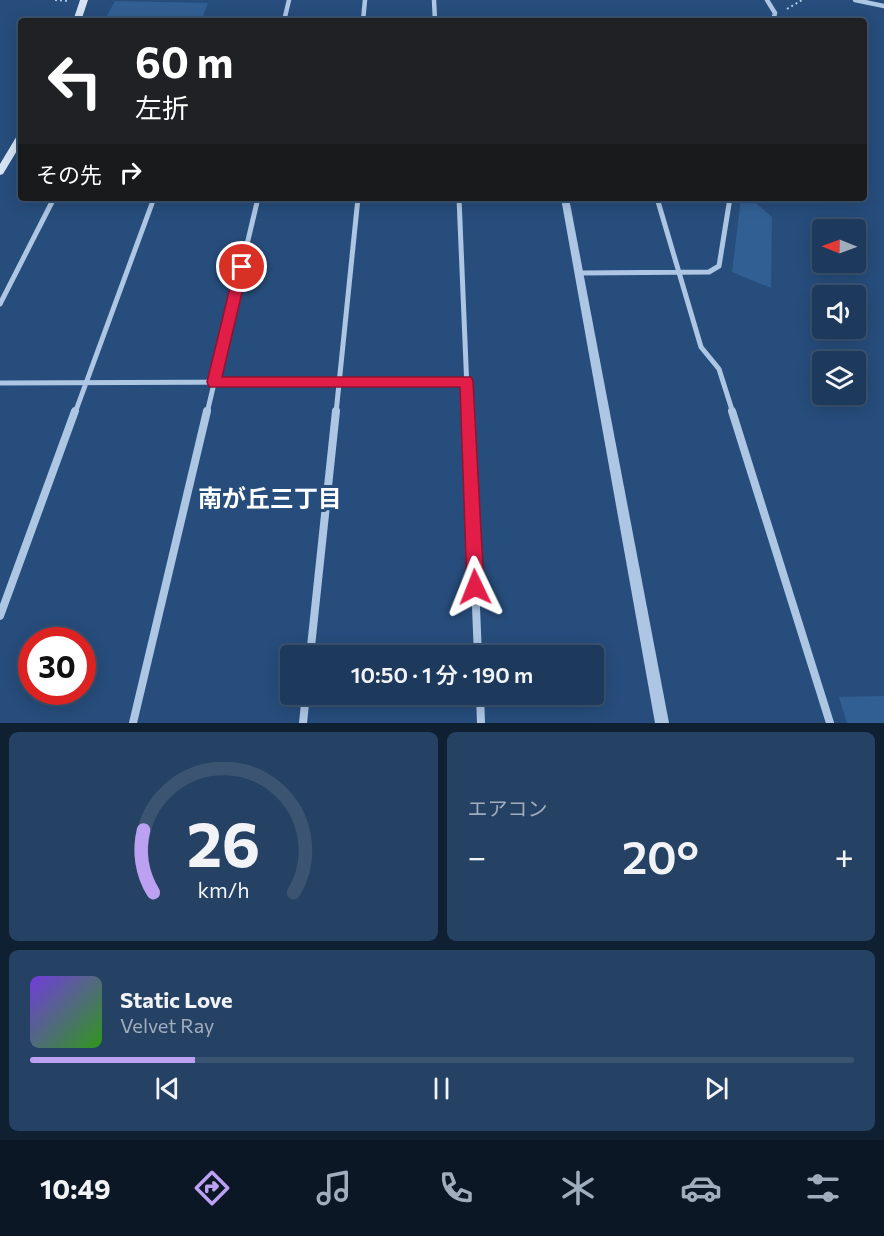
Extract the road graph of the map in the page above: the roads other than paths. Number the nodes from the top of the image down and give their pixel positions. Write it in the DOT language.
graph roads {
  1 [pos="84,0"];
  2 [pos="289,0"];
  3 [pos="365,0"];
  4 [pos="434,0"];
  5 [pos="767,0"];
  6 [pos="855,0"];
  7 [pos="884,6"];
  8 [pos="78,18"];
  9 [pos="285,18"];
  10 [pos="363,18"];
  11 [pos="435,18"];
  12 [pos="773,18"];
  13 [pos="18,141"];
  14 [pos="0,172"];
  15 [pos="52,201"];
  16 [pos="153,201"];
  17 [pos="257,201"];
  18 [pos="358,201"];
  19 [pos="459,201"];
  20 [pos="566,201"];
  21 [pos="658,201"];
  22 [pos="730,201"];
  23 [pos="579,273"];
  24 [pos="679,273"];
  25 [pos="0,304"];
  26 [pos="466,381"];
  27 [pos="214,382"];
  28 [pos="339,382"];
  29 [pos="0,383"];
  30 [pos="86,383"];
  31 [pos="0,616"];
  32 [pos="311,645"];
  33 [pos="478,645"];
  34 [pos="305,705"];
  35 [pos="480,705"];
  36 [pos="133,723"];
  37 [pos="303,723"];
  38 [pos="481,723"];
  39 [pos="662,723"];
  40 [pos="830,723"];
  1 -- 8 [label="main road"];
  2 -- 9 [label="street"];
  3 -- 10 [label="street"];
  4 -- 11 [label="street"];
  5 -- 12 [label="street"];
  6 -- 7 [label="street"];
  13 -- 14 [label="main road"];
  15 -- 25 [label="street"];
  16 -- 30 [label="street"];
  17 -- 27 [label="street"];
  18 -- 28 [label="street"];
  19 -- 26 [label="street"];
  20 -- 23 [label="street"];
  21 -- 24 [label="street"];
  22 -- 24 [label="street"];
  23 -- 24 [label="street"];
  23 -- 39 [label="street"];
  24 -- 40 [label="street"];
  26 -- 28 [label="street"];
  26 -- 33 [label="street"];
  27 -- 28 [label="street"];
  27 -- 30 [label="street"];
  27 -- 36 [label="street"];
  28 -- 32 [label="street"];
  29 -- 30 [label="street"];
  30 -- 31 [label="street"];
  34 -- 37 [label="street"];
  35 -- 38 [label="street"];
}
